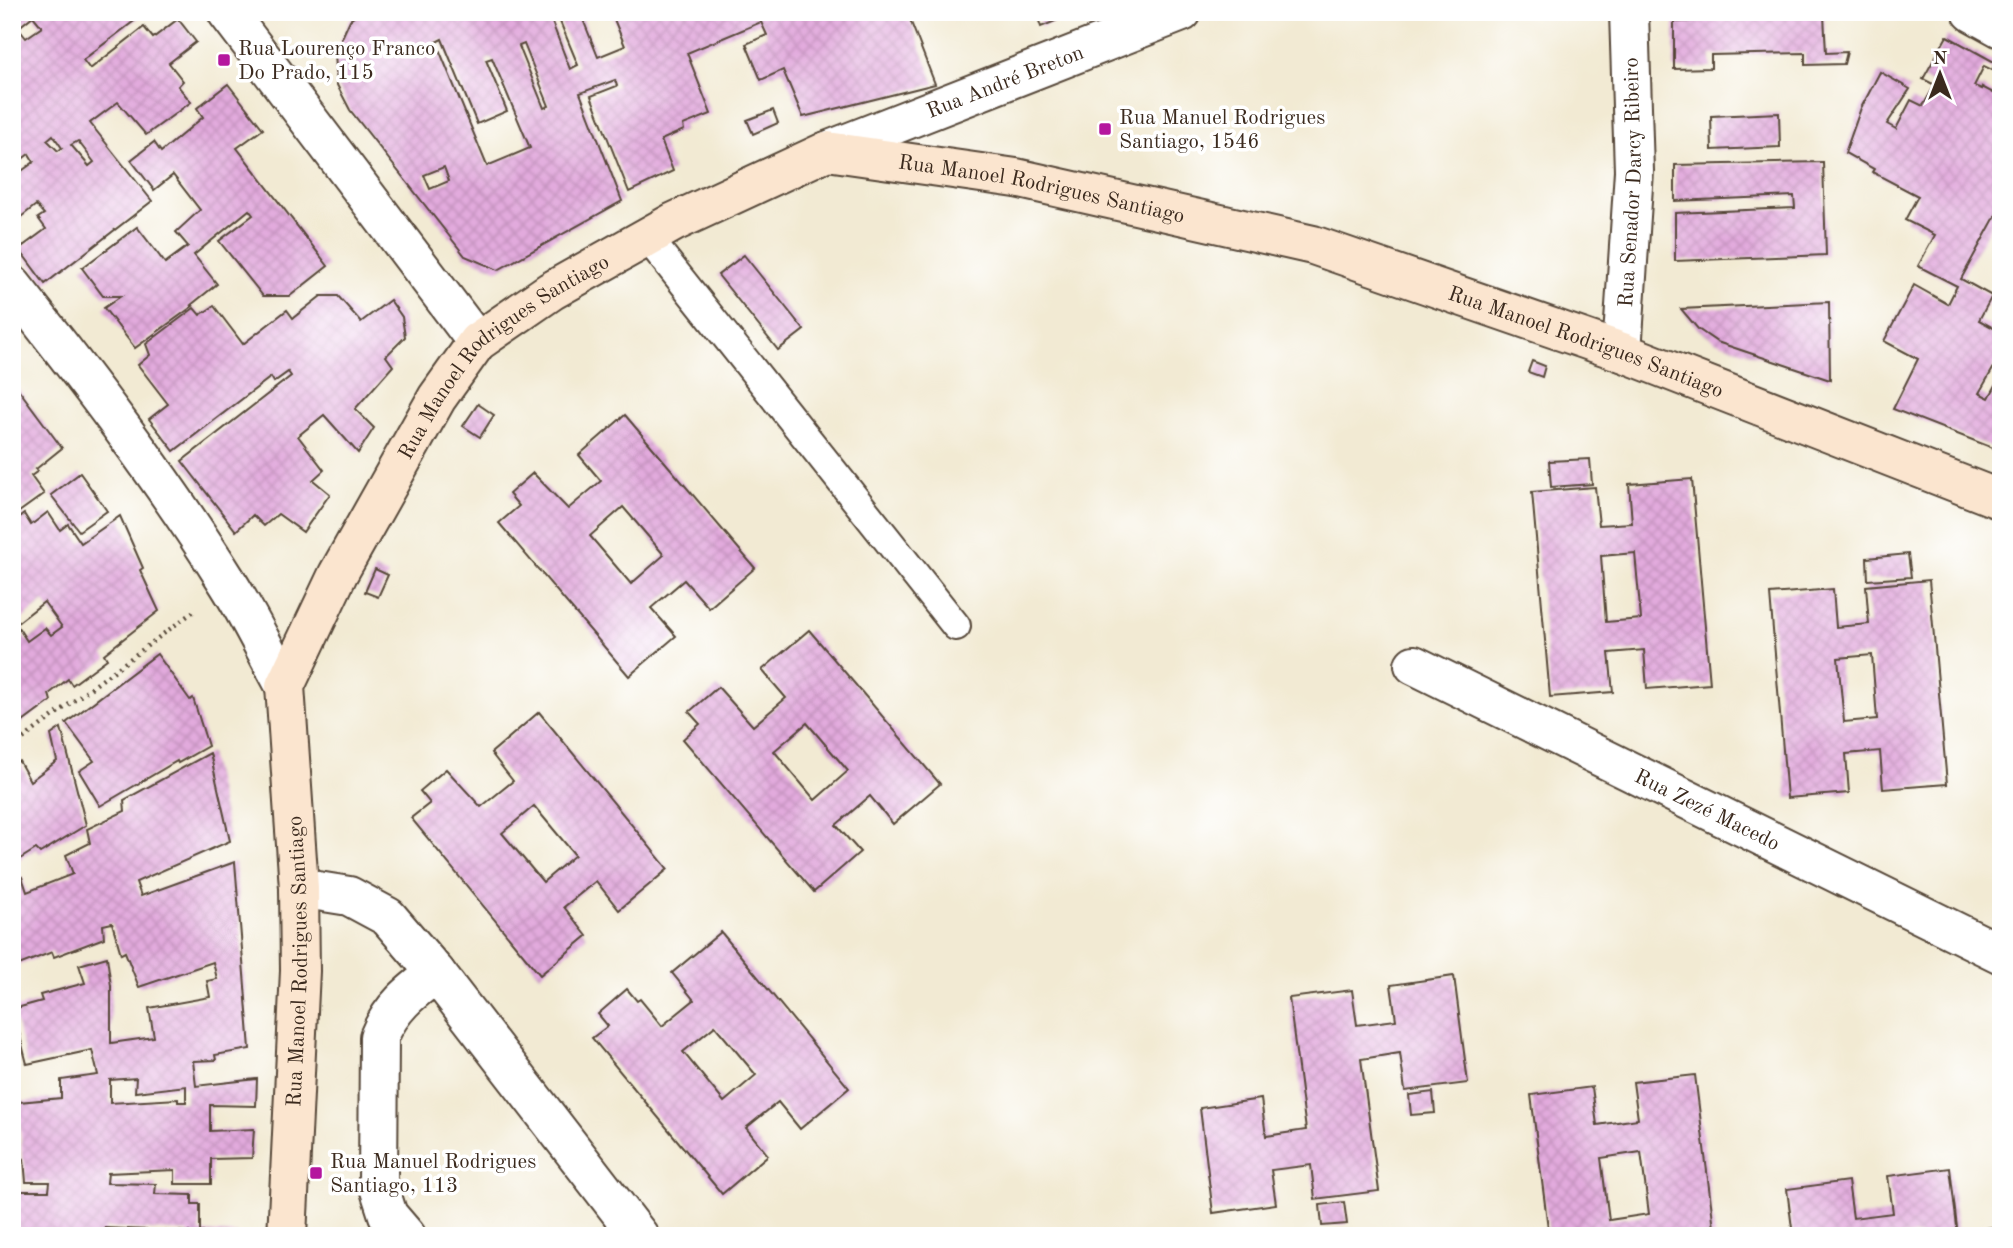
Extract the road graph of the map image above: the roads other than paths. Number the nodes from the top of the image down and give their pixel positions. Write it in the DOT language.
graph roads {
  1 [pos="228,12"];
  2 [pos="1182,12"];
  3 [pos="1629,12"];
  4 [pos="1972,12"];
  5 [pos="2001,28"];
  6 [pos="827,151"];
  7 [pos="648,237"];
  8 [pos="12,285"];
  9 [pos="477,342"];
  10 [pos="1622,352"];
  11 [pos="2001,500"];
  12 [pos="956,626"];
  13 [pos="1414,665"];
  14 [pos="285,686"];
  15 [pos="299,888"];
  16 [pos="2001,954"];
  17 [pos="436,973"];
  18 [pos="287,1236"];
  19 [pos="406,1236"];
  20 [pos="639,1236"];
  1 -- 9 [label="street"];
  2 -- 6 [label="street, Rua André Breton"];
  3 -- 10 [label="street, Rua Senador Darcy Ribeiro"];
  4 -- 5 [label="street"];
  6 -- 7 [label="main road, Rua Manoel Rodrigues Santiago"];
  6 -- 10 [label="main road, Rua Manoel Rodrigues Santiago"];
  7 -- 9 [label="main road, Rua Manoel Rodrigues Santiago"];
  7 -- 12 [label="lane"];
  8 -- 14 [label="street, Rua Manoel Rodrigues Santiago"];
  9 -- 14 [label="main road, Rua Manoel Rodrigues Santiago"];
  10 -- 11 [label="main road, Rua Manoel Rodrigues Santiago"];
  13 -- 16 [label="street, Rua Zezé Macedo"];
  14 -- 15 [label="main road, Rua Manoel Rodrigues Santiago"];
  15 -- 17 [label="street"];
  15 -- 18 [label="main road, Rua Manoel Rodrigues Santiago"];
  17 -- 19 [label="street"];
  17 -- 20 [label="street"];
}
